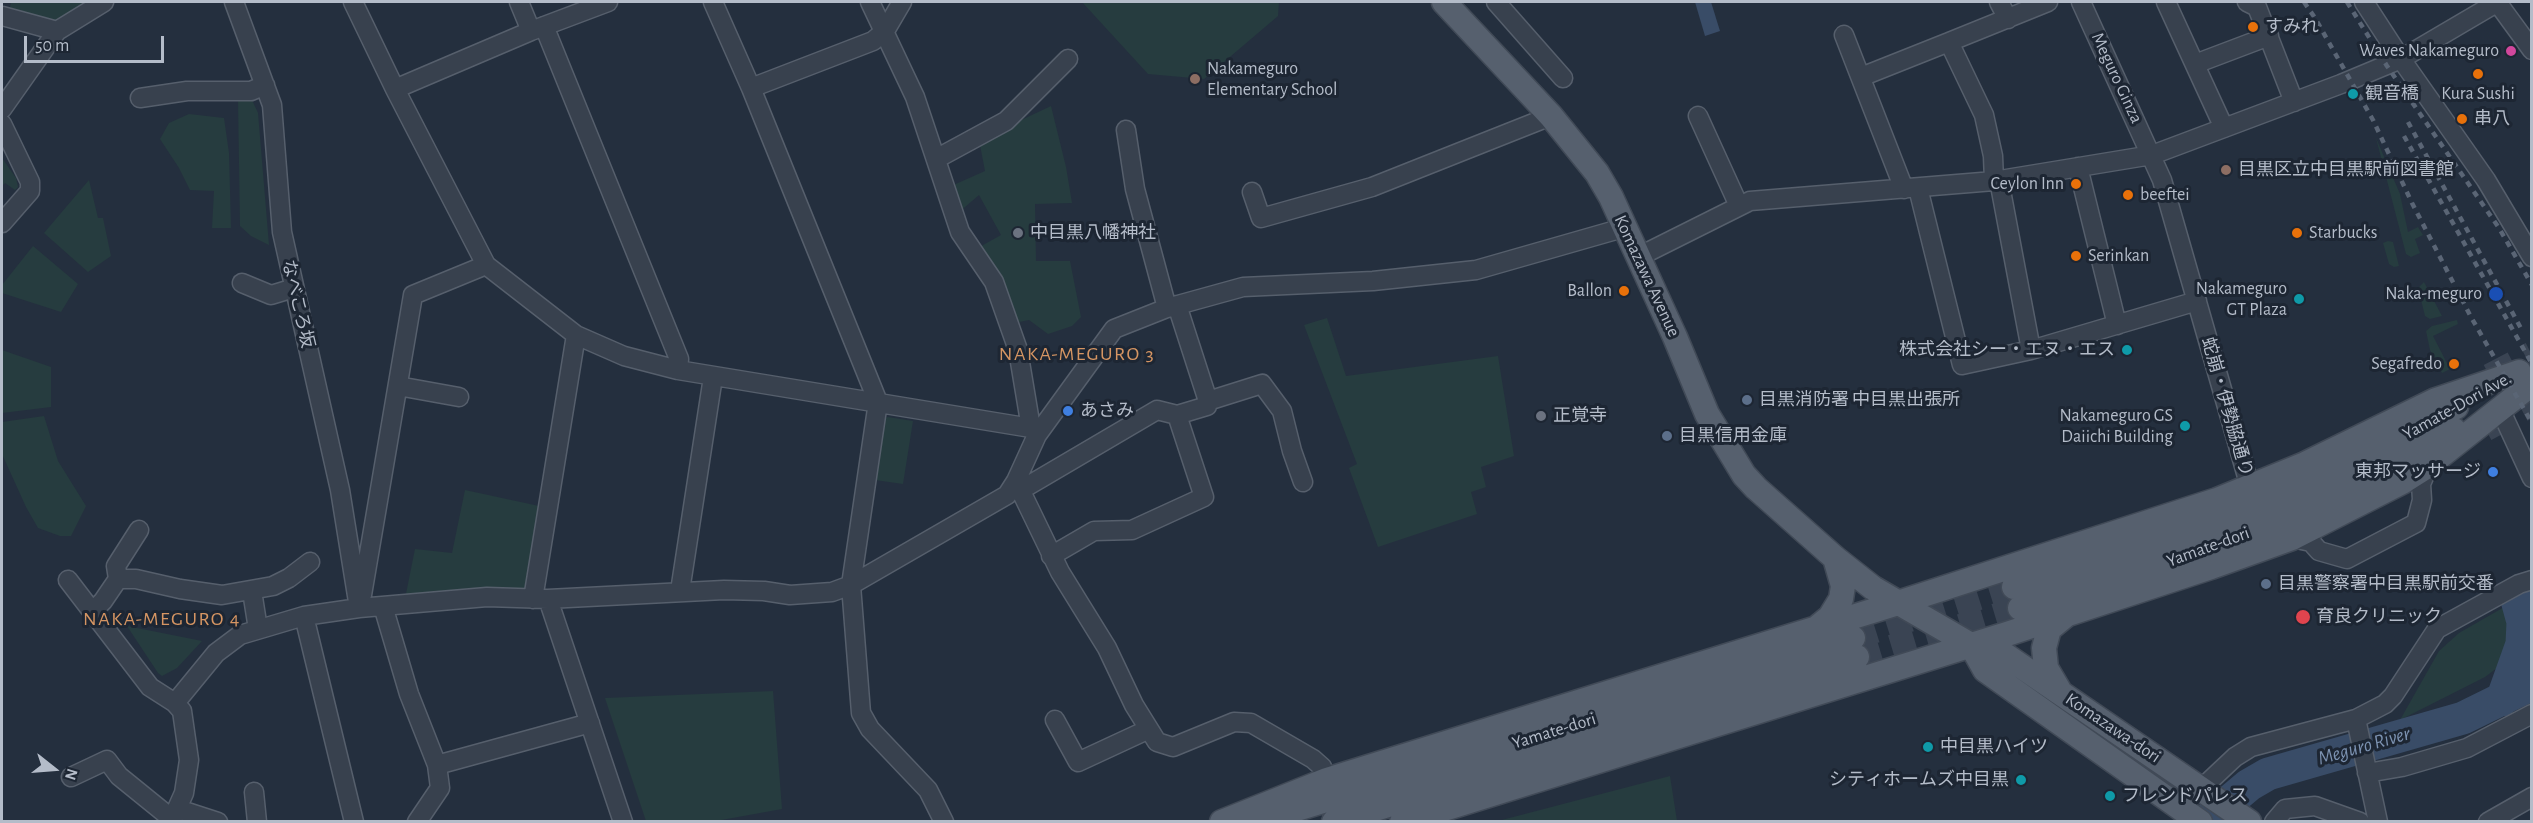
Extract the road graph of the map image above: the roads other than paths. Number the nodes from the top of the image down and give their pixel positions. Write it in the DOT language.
graph roads {
  1 [pos="104,2"];
  2 [pos="234,2"];
  3 [pos="353,2"];
  4 [pos="519,2"];
  5 [pos="608,2"];
  6 [pos="713,2"];
  7 [pos="870,2"];
  8 [pos="902,2"];
  9 [pos="1444,2"];
  10 [pos="1496,2"];
  11 [pos="1999,2"];
  12 [pos="2048,2"];
  13 [pos="2081,2"];
  14 [pos="2166,2"];
  15 [pos="2247,2"];
  16 [pos="2364,2"];
  17 [pos="2502,3"];
  18 [pos="2,16"];
  19 [pos="2008,19"];
  20 [pos="538,29"];
  21 [pos="57,31"];
  22 [pos="885,31"];
  23 [pos="1844,35"];
  24 [pos="2269,36"];
  25 [pos="1949,42"];
  26 [pos="2532,50"];
  27 [pos="1068,59"];
  28 [pos="2401,59"];
  29 [pos="2195,64"];
  30 [pos="1861,77"];
  31 [pos="1563,78"];
  32 [pos="265,86"];
  33 [pos="751,88"];
  34 [pos="395,89"];
  35 [pos="140,98"];
  36 [pos="2294,102"];
  37 [pos="2,109"];
  38 [pos="1551,116"];
  39 [pos="1698,116"];
  40 [pos="2,124"];
  41 [pos="2224,128"];
  42 [pos="1126,130"];
  43 [pos="2152,155"];
  44 [pos="936,159"];
  45 [pos="2078,167"];
  46 [pos="1996,180"];
  47 [pos="1911,188"];
  48 [pos="1252,192"];
  49 [pos="1739,206"];
  50 [pos="2,223"];
  51 [pos="1623,228"];
  52 [pos="1638,257"];
  53 [pos="2532,257"];
  54 [pos="486,265"];
  55 [pos="242,283"];
  56 [pos="294,288"];
  57 [pos="2197,302"];
  58 [pos="1172,306"];
  59 [pos="2117,325"];
  60 [pos="576,335"];
  61 [pos="2031,350"];
  62 [pos="678,370"];
  63 [pos="713,377"];
  64 [pos="2527,377"];
  65 [pos="398,386"];
  66 [pos="459,397"];
  67 [pos="1208,401"];
  68 [pos="878,402"];
  69 [pos="2500,409"];
  70 [pos="1177,416"];
  71 [pos="1034,431"];
  72 [pos="2429,465"];
  73 [pos="2532,478"];
  74 [pos="1303,482"];
  75 [pos="1017,485"];
  76 [pos="2250,487"];
  77 [pos="139,530"];
  78 [pos="2292,538"];
  79 [pos="1051,556"];
  80 [pos="1835,558"];
  81 [pos="310,562"];
  82 [pos="118,579"];
  83 [pos="68,580"];
  84 [pos="2525,582"];
  85 [pos="851,585"];
  86 [pos="252,591"];
  87 [pos="680,591"];
  88 [pos="2017,597"];
  89 [pos="541,599"];
  90 [pos="1898,603"];
  91 [pos="383,606"];
  92 [pos="359,608"];
  93 [pos="92,612"];
  94 [pos="2072,612"];
  95 [pos="304,616"];
  96 [pos="1819,626"];
  97 [pos="258,629"];
  98 [pos="1971,645"];
  99 [pos="2062,694"];
  100 [pos="175,703"];
  101 [pos="2532,714"];
  102 [pos="1055,720"];
  103 [pos="590,723"];
  104 [pos="2357,724"];
  105 [pos="1147,730"];
  106 [pos="437,765"];
  107 [pos="2366,771"];
  108 [pos="71,777"];
  109 [pos="1327,780"];
  110 [pos="2206,790"];
  111 [pos="254,792"];
  112 [pos="2532,797"];
  113 [pos="174,816"];
  114 [pos="2194,817"];
  115 [pos="2245,819"];
  116 [pos="218,822"];
  117 [pos="257,822"];
  118 [pos="354,822"];
  119 [pos="417,822"];
  120 [pos="623,822"];
  121 [pos="944,822"];
  122 [pos="1222,822"];
  123 [pos="1255,822"];
  124 [pos="1334,822"];
  125 [pos="1402,822"];
  126 [pos="2274,822"];
  127 [pos="2360,822"];
  128 [pos="2378,822"];
  129 [pos="2488,822"];
  1 -- 21 [label="street"];
  2 -- 32 [label="street, なべころ坂"];
  3 -- 34 [label="street"];
  4 -- 20 [label="street"];
  5 -- 20 [label="street"];
  6 -- 33 [label="street"];
  7 -- 22 [label="street"];
  8 -- 22 [label="street"];
  9 -- 38 [label="main road, Komazawa Avenue"];
  10 -- 31 [label="street"];
  11 -- 19 [label="street"];
  12 -- 19 [label="street"];
  13 -- 43 [label="street, Meguro Ginza"];
  14 -- 29 [label="street"];
  15 -- 24 [label="street"];
  16 -- 28 [label="street"];
  17 -- 26 [label="street"];
  17 -- 28 [label="street"];
  18 -- 21 [label="street"];
  19 -- 25 [label="street"];
  20 -- 34 [label="street"];
  20 -- 62 [label="street"];
  21 -- 37 [label="street"];
  22 -- 33 [label="street"];
  22 -- 44 [label="street"];
  23 -- 30 [label="street"];
  24 -- 29 [label="street"];
  24 -- 36 [label="street"];
  25 -- 30 [label="street"];
  25 -- 46 [label="street"];
  27 -- 44 [label="street"];
  28 -- 36 [label="street"];
  28 -- 53 [label="street"];
  29 -- 41 [label="street"];
  30 -- 47 [label="street"];
  32 -- 35 [label="street"];
  32 -- 56 [label="street, なべころ坂"];
  33 -- 68 [label="street"];
  34 -- 54 [label="street"];
  36 -- 41 [label="street"];
  38 -- 48 [label="street"];
  38 -- 51 [label="main road, Komazawa Avenue"];
  39 -- 49 [label="street"];
  40 -- 50 [label="street"];
  41 -- 43 [label="street"];
  42 -- 58 [label="street"];
  43 -- 45 [label="street"];
  43 -- 57 [label="street, 蛇崩・伊勢脇通り"];
  44 -- 71 [label="street"];
  45 -- 46 [label="street"];
  45 -- 59 [label="street"];
  46 -- 47 [label="street"];
  46 -- 61 [label="street"];
  47 -- 49 [label="street"];
  47 -- 61 [label="street"];
  49 -- 52 [label="street"];
  51 -- 52 [label="main road, Komazawa Avenue"];
  51 -- 58 [label="street"];
  52 -- 80 [label="main road, Komazawa Avenue"];
  54 -- 60 [label="street"];
  54 -- 65 [label="street"];
  55 -- 56 [label="street"];
  56 -- 92 [label="street, なべころ坂"];
  57 -- 59 [label="street"];
  57 -- 76 [label="street, 蛇崩・伊勢脇通り"];
  58 -- 67 [label="street"];
  58 -- 71 [label="street"];
  59 -- 61 [label="street"];
  60 -- 62 [label="street"];
  60 -- 89 [label="street"];
  62 -- 63 [label="street"];
  63 -- 68 [label="street"];
  63 -- 87 [label="street"];
  64 -- 69 [label="main road"];
  64 -- 76 [label="main road"];
  64 -- 88 [label="main road, Yamate-Dori Ave."];
  65 -- 66 [label="street"];
  65 -- 92 [label="street"];
  67 -- 70 [label="street"];
  67 -- 74 [label="street"];
  68 -- 71 [label="street"];
  68 -- 85 [label="street"];
  69 -- 72 [label="main road"];
  69 -- 73 [label="street"];
  70 -- 75 [label="street"];
  70 -- 79 [label="street"];
  71 -- 75 [label="street"];
  72 -- 78 [label="main road"];
  72 -- 78 [label="street"];
  75 -- 79 [label="street"];
  75 -- 85 [label="street"];
  76 -- 90 [label="main road"];
  77 -- 82 [label="street"];
  78 -- 94 [label="main road"];
  79 -- 105 [label="street"];
  80 -- 90 [label="main road, Komazawa-dori"];
  80 -- 96 [label="main road"];
  81 -- 86 [label="street"];
  82 -- 86 [label="street"];
  82 -- 93 [label="street"];
  83 -- 93 [label="street"];
  84 -- 104 [label="street"];
  85 -- 87 [label="street"];
  85 -- 121 [label="street"];
  86 -- 97 [label="street"];
  87 -- 89 [label="street"];
  89 -- 91 [label="street"];
  89 -- 103 [label="street"];
  90 -- 96 [label="main road"];
  90 -- 98 [label="main road, Komazawa-dori"];
  91 -- 92 [label="street"];
  91 -- 106 [label="street"];
  92 -- 95 [label="street"];
  93 -- 100 [label="street"];
  94 -- 98 [label="main road"];
  94 -- 99 [label="main road"];
  95 -- 97 [label="street"];
  95 -- 118 [label="street"];
  96 -- 109 [label="main road"];
  97 -- 100 [label="street"];
  98 -- 99 [label="main road, Komazawa-dori"];
  98 -- 114 [label="main road, Komazawa-dori"];
  98 -- 125 [label="main road"];
  99 -- 110 [label="main road, Komazawa-dori"];
  100 -- 113 [label="street"];
  101 -- 107 [label="street"];
  102 -- 105 [label="street"];
  103 -- 106 [label="street"];
  103 -- 120 [label="street"];
  104 -- 107 [label="street"];
  104 -- 110 [label="street"];
  105 -- 109 [label="street"];
  106 -- 119 [label="street"];
  107 -- 128 [label="street"];
  108 -- 113 [label="street"];
  109 -- 122 [label="main road"];
  110 -- 115 [label="main road, Komazawa-dori"];
  111 -- 117 [label="street"];
  112 -- 129 [label="street"];
  113 -- 116 [label="street"];
  123 -- 124 [label="main road, Yamate-dori"];
  126 -- 127 [label="street"];
}
